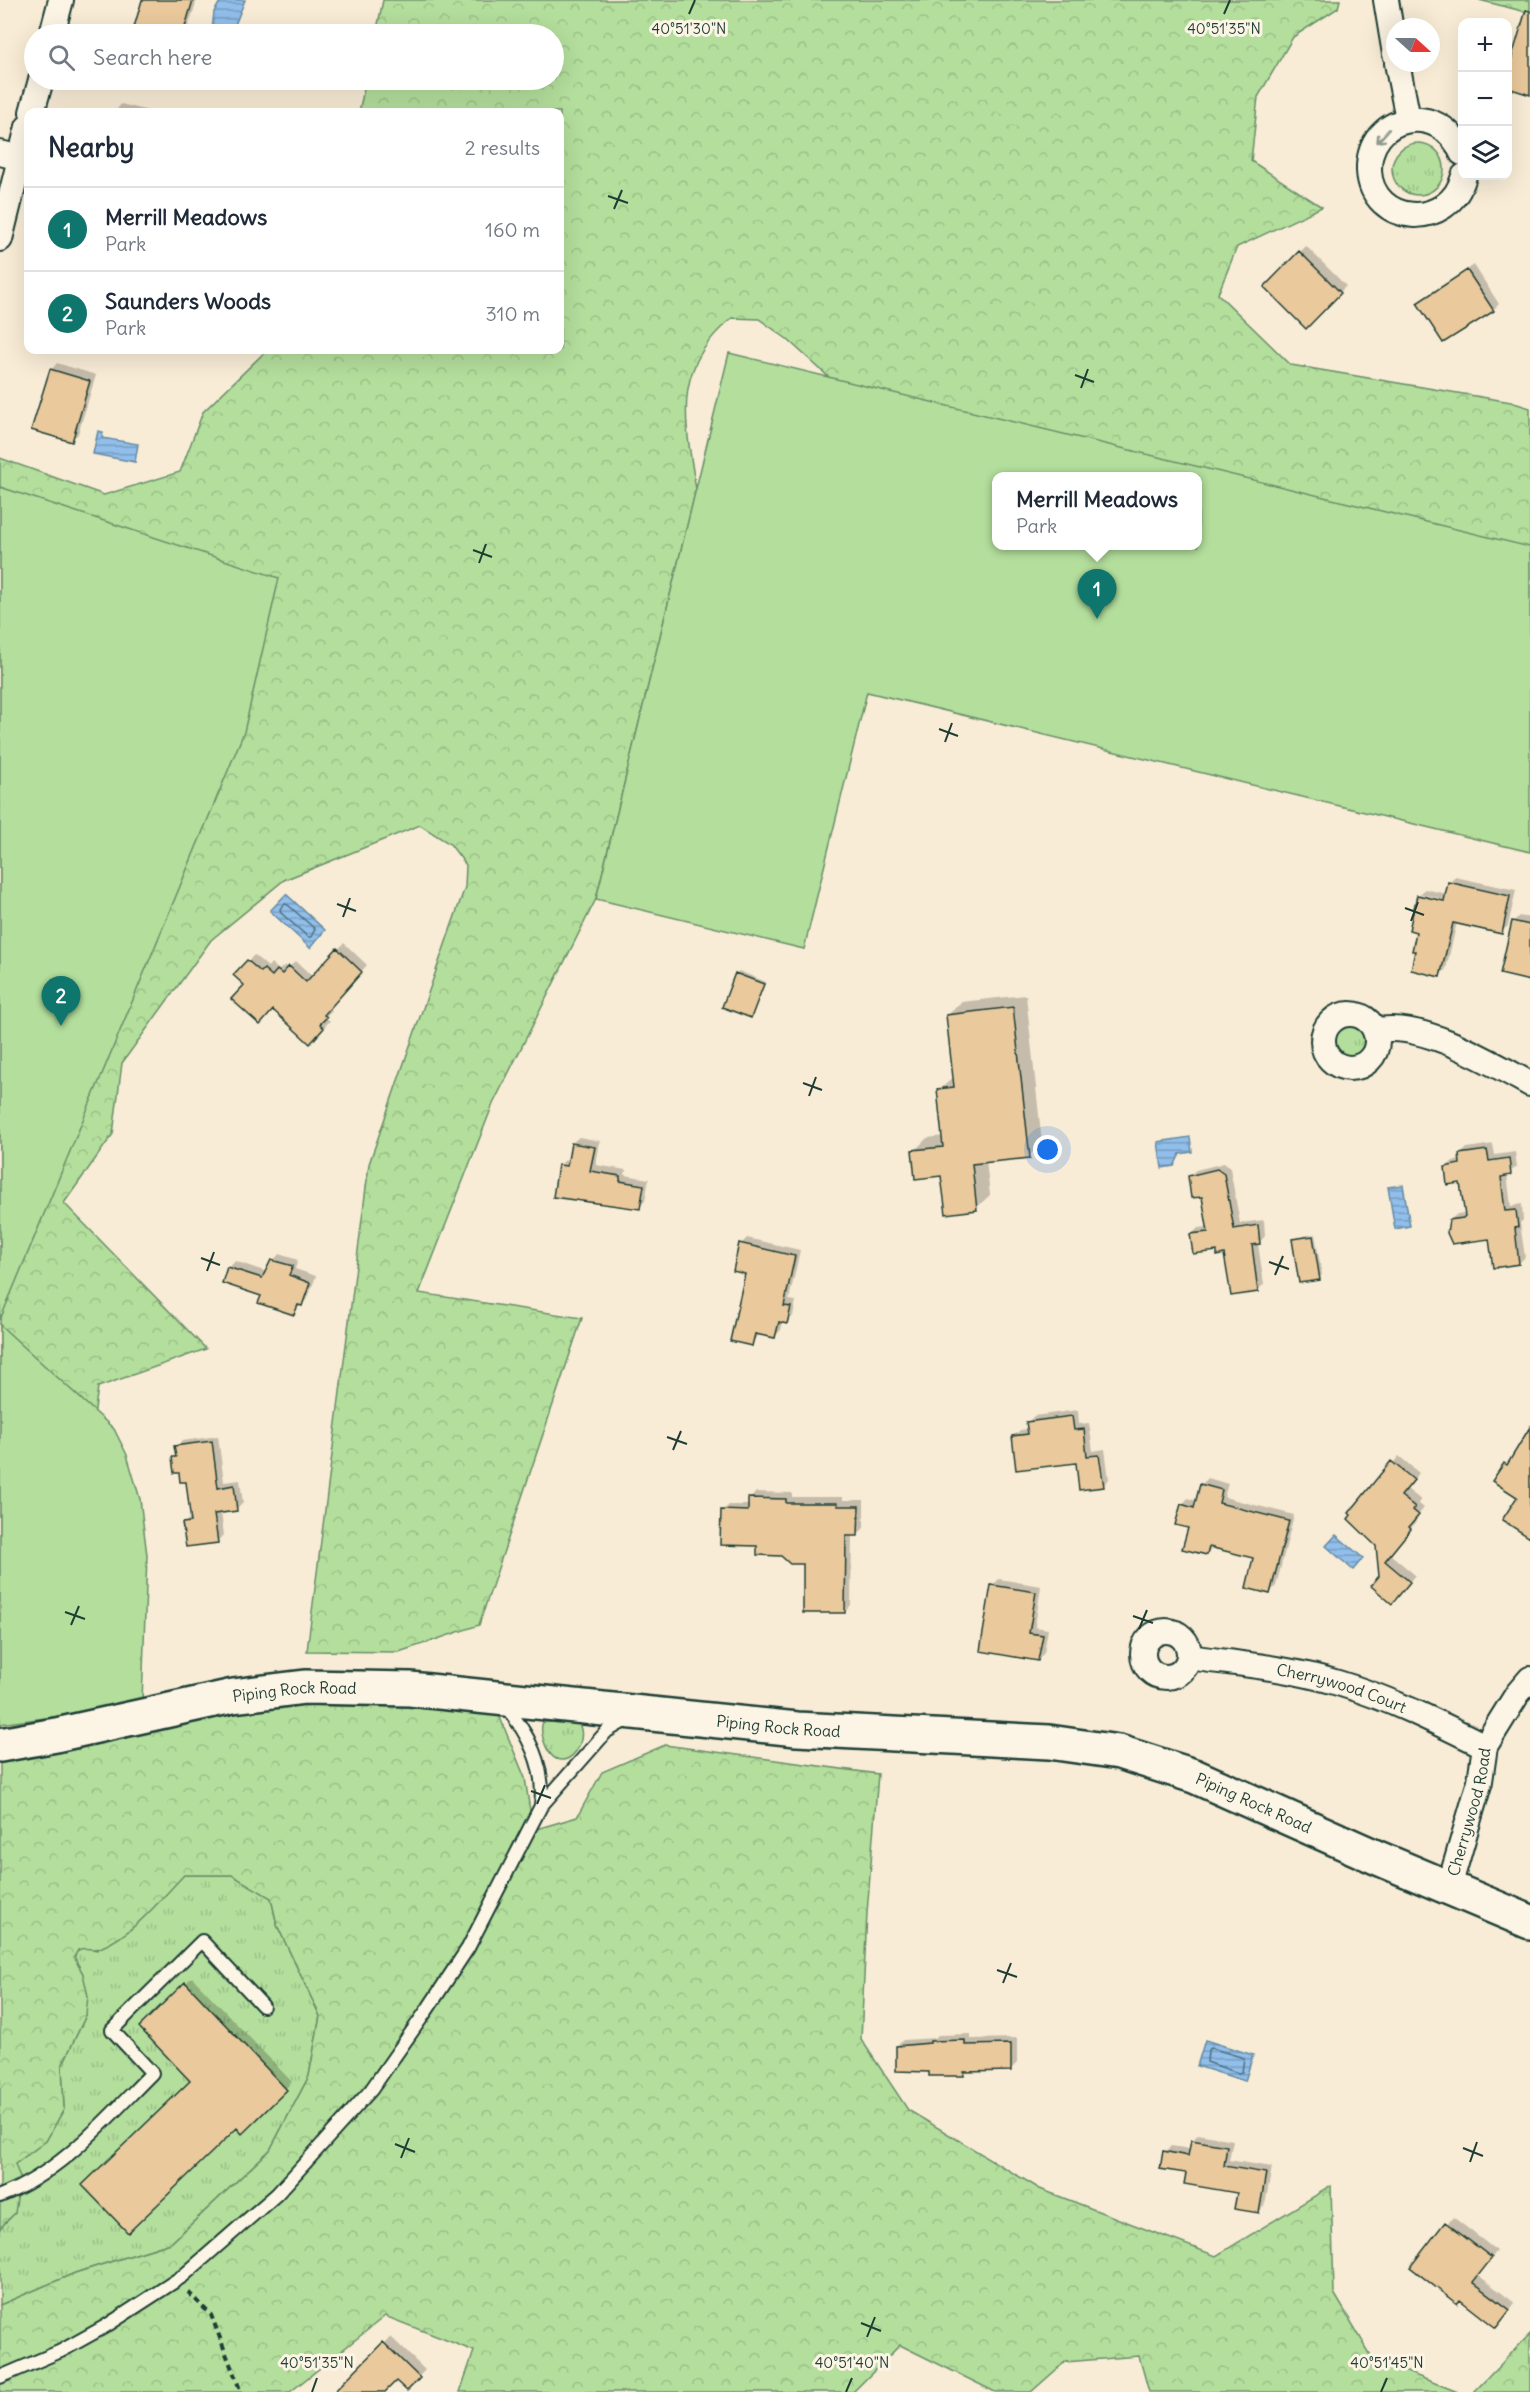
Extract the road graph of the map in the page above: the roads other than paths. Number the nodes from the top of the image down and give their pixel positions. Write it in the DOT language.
graph roads {
  1 [pos="61,0"];
  2 [pos="1386,0"];
  3 [pos="1389,18"];
  4 [pos="55,24"];
  5 [pos="1398,72"];
  6 [pos="38,90"];
  7 [pos="33,108"];
  8 [pos="1408,119"];
  9 [pos="24,133"];
  10 [pos="1458,143"];
  11 [pos="10,155"];
  12 [pos="1463,180"];
  13 [pos="0,239"];
  14 [pos="1375,1031"];
  15 [pos="1530,1084"];
  16 [pos="1189,1657"];
  17 [pos="1530,1679"];
  18 [pos="496,1698"];
  19 [pos="642,1714"];
  20 [pos="0,1745"];
  21 [pos="1485,1746"];
  22 [pos="541,1806"];
  23 [pos="1449,1887"];
  24 [pos="1530,1922"];
  25 [pos="263,2006"];
  26 [pos="0,2196"];
  27 [pos="0,2377"];
  1 -- 4 [label="street"];
  2 -- 3 [label="street"];
  5 -- 8 [label="street"];
  6 -- 7 [label="street"];
  8 -- 10 [label="street"];
  8 -- 12 [label="street, one-way"];
  9 -- 11 [label="street"];
  11 -- 13 [label="street"];
  14 -- 15 [label="street"];
  16 -- 21 [label="street, Cherrywood Court"];
  17 -- 21 [label="street, Cherrywood Road"];
  18 -- 19 [label="street, Piping Rock Road"];
  18 -- 20 [label="street, Piping Rock Road"];
  18 -- 22 [label="lane"];
  19 -- 22 [label="lane"];
  19 -- 23 [label="street, Piping Rock Road"];
  21 -- 23 [label="street, Cherrywood Road"];
  22 -- 27 [label="lane"];
  23 -- 24 [label="street, Piping Rock Road"];
  25 -- 26 [label="lane"];
}
